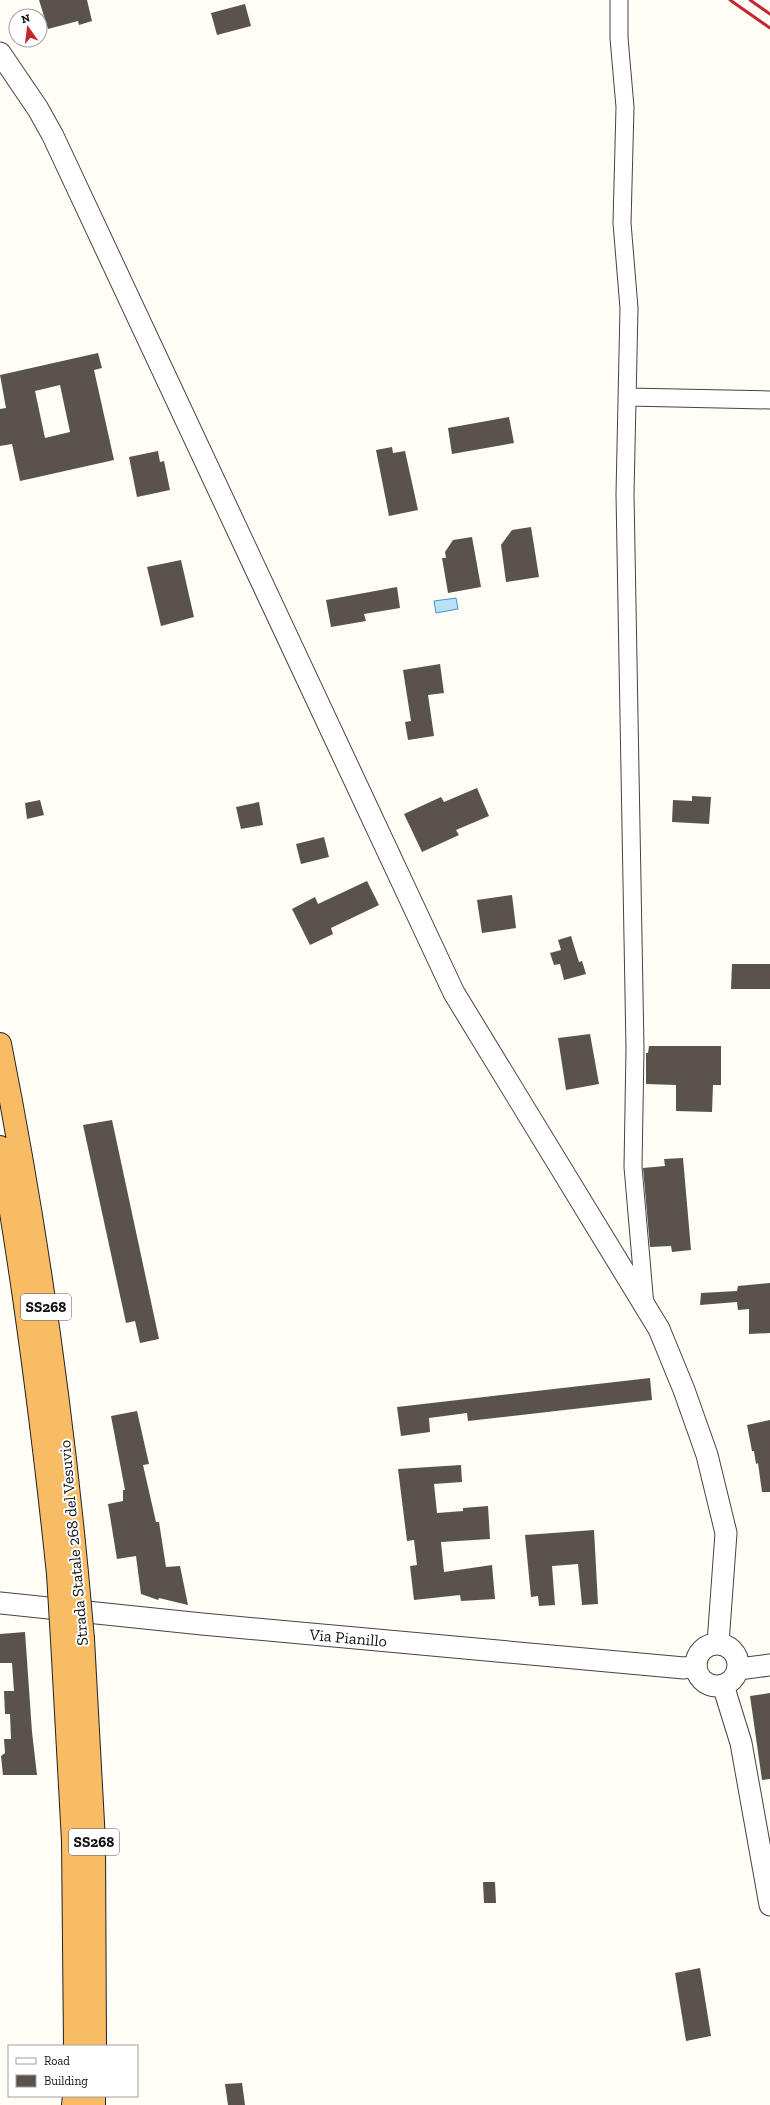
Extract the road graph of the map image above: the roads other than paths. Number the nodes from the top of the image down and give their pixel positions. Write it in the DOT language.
graph roads {
  1 [pos="619,0"];
  2 [pos="0,53"];
  3 [pos="628,397"];
  4 [pos="770,400"];
  5 [pos="0,1044"];
  6 [pos="0,1147"];
  7 [pos="645,1307"];
  8 [pos="67,1573"];
  9 [pos="0,1603"];
  10 [pos="73,1639"];
  11 [pos="718,1644"];
  12 [pos="770,1665"];
  13 [pos="696,1666"];
  14 [pos="738,1669"];
  15 [pos="723,1686"];
  16 [pos="770,1905"];
  17 [pos="74,2045"];
  18 [pos="95,2045"];
  1 -- 3 [label="street"];
  2 -- 7 [label="street"];
  3 -- 4 [label="street"];
  3 -- 7 [label="street"];
  5 -- 8 [label="highway, Strada Statale 268 del Vesuvio / SS268"];
  6 -- 8 [label="highway, Strada Statale 268 del Vesuvio / SS268"];
  7 -- 11 [label="street"];
  8 -- 10 [label="highway, Strada Statale 268 del Vesuvio / SS268, bridge"];
  9 -- 13 [label="street, Via Pianillo"];
  10 -- 17 [label="highway, Strada Statale 268 del Vesuvio / SS268"];
  10 -- 18 [label="highway, Strada Statale 268 del Vesuvio / SS268"];
  11 -- 13 [label="street"];
  11 -- 14 [label="street"];
  12 -- 14 [label="street"];
  13 -- 15 [label="street"];
  14 -- 15 [label="street"];
  15 -- 16 [label="street"];
}
